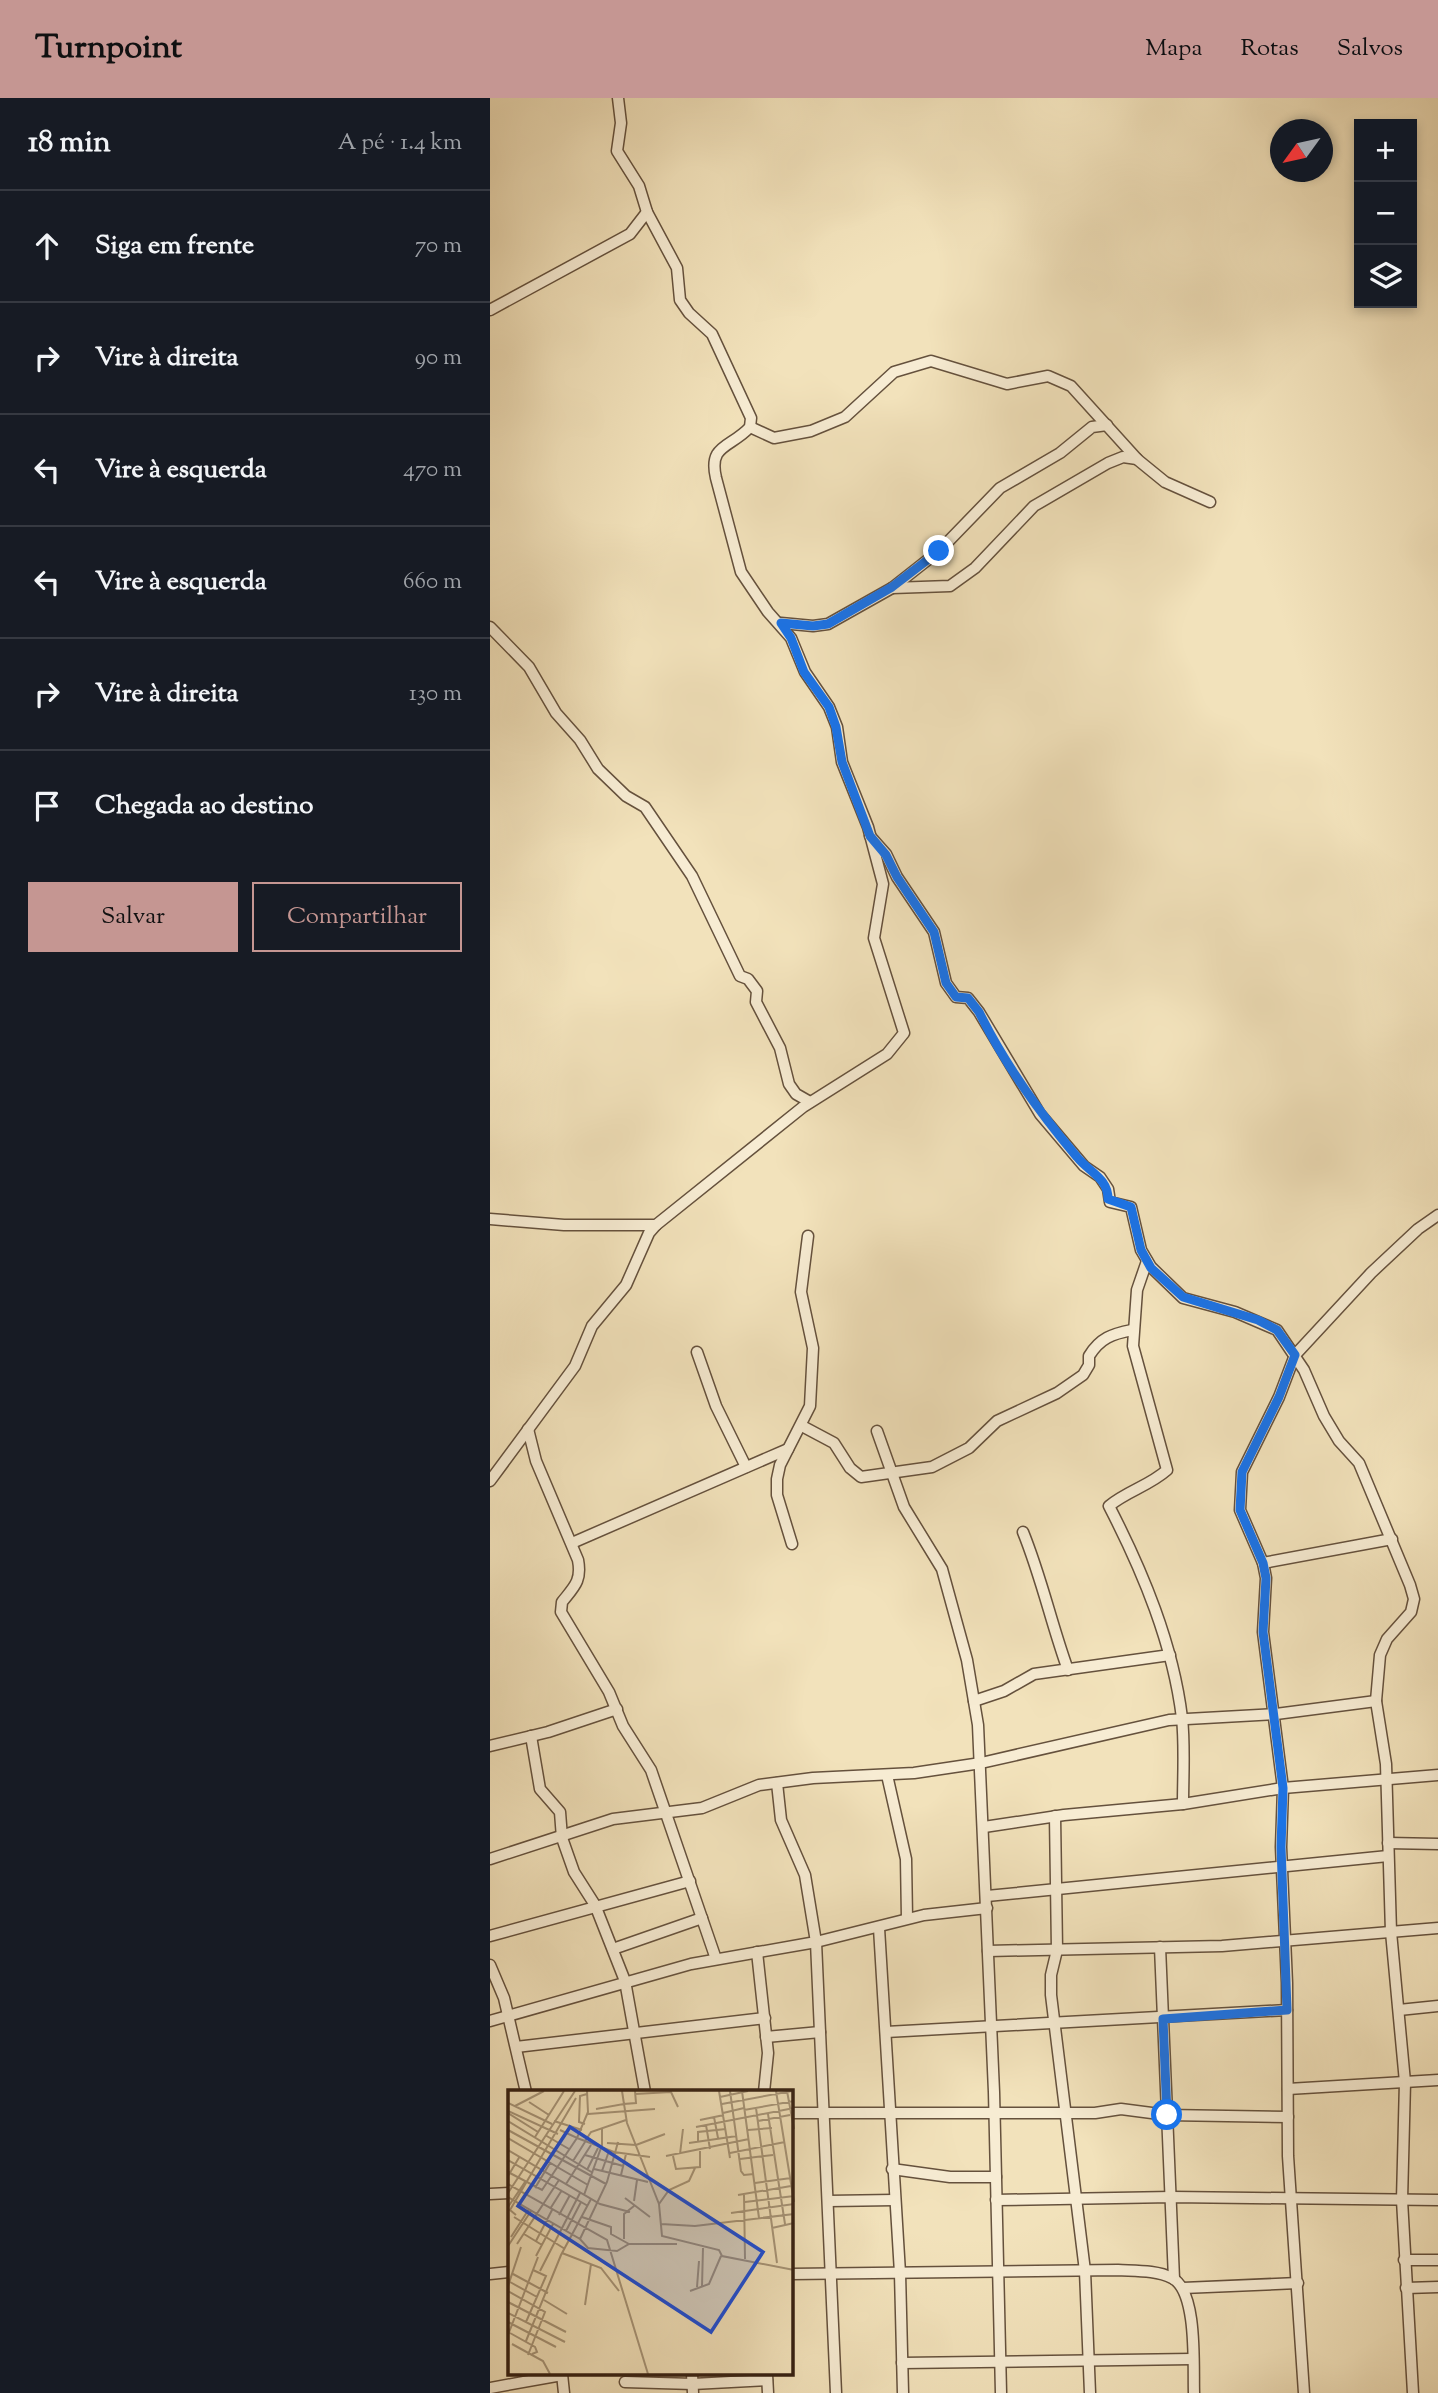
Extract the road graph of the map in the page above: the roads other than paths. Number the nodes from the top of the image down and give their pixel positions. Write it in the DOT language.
graph roads {
  1 [pos="618,98"];
  2 [pos="647,212"];
  3 [pos="490,310"];
  4 [pos="1107,425"];
  5 [pos="750,427"];
  6 [pos="1139,460"];
  7 [pos="1210,502"];
  8 [pos="892,587"];
  9 [pos="781,623"];
  10 [pos="490,627"];
  11 [pos="870,836"];
  12 [pos="810,1102"];
  13 [pos="1438,1215"];
  14 [pos="490,1219"];
  15 [pos="656,1225"];
  16 [pos="808,1236"];
  17 [pos="1147,1261"];
  18 [pos="1132,1330"];
  19 [pos="697,1352"];
  20 [pos="1295,1355"];
  21 [pos="802,1426"];
  22 [pos="528,1429"];
  23 [pos="877,1431"];
  24 [pos="788,1449"];
  25 [pos="746,1467"];
  26 [pos="889,1471"];
  27 [pos="490,1481"];
  28 [pos="1023,1532"];
  29 [pos="1392,1539"];
  30 [pos="572,1543"];
  31 [pos="792,1544"];
  32 [pos="1263,1563"];
  33 [pos="1170,1655"];
  34 [pos="1068,1670"];
  35 [pos="1376,1700"];
  36 [pos="974,1701"];
  37 [pos="617,1709"];
  38 [pos="1276,1714"];
  39 [pos="1182,1719"];
  40 [pos="531,1736"];
  41 [pos="490,1746"];
  42 [pos="981,1763"];
  43 [pos="887,1775"];
  44 [pos="1438,1775"];
  45 [pos="1386,1779"];
  46 [pos="777,1783"];
  47 [pos="1283,1788"];
  48 [pos="1183,1804"];
  49 [pos="665,1812"];
  50 [pos="1055,1816"];
  51 [pos="984,1827"];
  52 [pos="562,1838"];
  53 [pos="1388,1843"];
  54 [pos="1438,1844"];
  55 [pos="1388,1856"];
  56 [pos="490,1859"];
  57 [pos="1282,1866"];
  58 [pos="690,1881"];
  59 [pos="1057,1889"];
  60 [pos="987,1902"];
  61 [pos="594,1905"];
  62 [pos="702,1918"];
  63 [pos="907,1918"];
  64 [pos="1438,1927"];
  65 [pos="880,1928"];
  66 [pos="1391,1932"];
  67 [pos="490,1936"];
  68 [pos="1285,1940"];
  69 [pos="816,1942"];
  70 [pos="1160,1947"];
  71 [pos="613,1949"];
  72 [pos="1057,1950"];
  73 [pos="988,1951"];
  74 [pos="757,1952"];
  75 [pos="716,1959"];
  76 [pos="490,1965"];
  77 [pos="625,1981"];
  78 [pos="1438,2007"];
  79 [pos="1287,2010"];
  80 [pos="1399,2010"];
  81 [pos="508,2017"];
  82 [pos="765,2018"];
  83 [pos="1163,2019"];
  84 [pos="490,2021"];
  85 [pos="1057,2023"];
  86 [pos="991,2026"];
  87 [pos="635,2031"];
  88 [pos="820,2032"];
  89 [pos="886,2032"];
  90 [pos="766,2037"];
  91 [pos="516,2047"];
  92 [pos="1438,2080"];
  93 [pos="1405,2082"];
  94 [pos="1288,2089"];
  95 [pos="526,2090"];
  96 [pos="645,2090"];
  97 [pos="764,2090"];
  98 [pos="888,2112"];
  99 [pos="793,2113"];
  100 [pos="826,2113"];
  101 [pos="994,2113"];
  102 [pos="1067,2113"];
  103 [pos="1167,2115"];
  104 [pos="1288,2117"];
  105 [pos="892,2169"];
  106 [pos="996,2177"];
  107 [pos="508,2193"];
  108 [pos="490,2194"];
  109 [pos="1172,2197"];
  110 [pos="1078,2199"];
  111 [pos="894,2200"];
  112 [pos="996,2200"];
  113 [pos="1402,2200"];
  114 [pos="1438,2200"];
  115 [pos="1292,2201"];
  116 [pos="829,2202"];
  117 [pos="1404,2260"];
  118 [pos="1438,2260"];
  119 [pos="1085,2271"];
  120 [pos="1000,2272"];
  121 [pos="508,2273"];
  122 [pos="900,2273"];
  123 [pos="490,2274"];
  124 [pos="793,2274"];
  125 [pos="832,2274"];
  126 [pos="1174,2278"];
  127 [pos="1298,2283"];
  128 [pos="1438,2287"];
  129 [pos="1183,2288"];
  130 [pos="1406,2288"];
  131 [pos="1088,2359"];
  132 [pos="1192,2359"];
  133 [pos="1002,2360"];
  134 [pos="902,2363"];
  135 [pos="552,2376"];
  136 [pos="767,2377"];
  137 [pos="626,2383"];
  138 [pos="692,2383"];
  139 [pos="490,2388"];
  140 [pos="768,2393"];
  141 [pos="836,2393"];
  142 [pos="903,2393"];
  143 [pos="1001,2393"];
  144 [pos="1090,2393"];
  145 [pos="1194,2393"];
  146 [pos="1304,2393"];
  147 [pos="1413,2393"];
  1 -- 2 [label="street"];
  2 -- 3 [label="street"];
  2 -- 5 [label="street"];
  4 -- 5 [label="street"];
  4 -- 6 [label="street"];
  4 -- 8 [label="street"];
  5 -- 9 [label="street"];
  6 -- 7 [label="street"];
  6 -- 8 [label="street"];
  8 -- 9 [label="street"];
  9 -- 11 [label="street"];
  10 -- 12 [label="street"];
  11 -- 12 [label="street"];
  11 -- 17 [label="street"];
  12 -- 15 [label="street"];
  13 -- 20 [label="street"];
  14 -- 15 [label="street"];
  15 -- 22 [label="street"];
  16 -- 21 [label="street"];
  17 -- 18 [label="street"];
  17 -- 20 [label="street"];
  18 -- 26 [label="street"];
  18 -- 33 [label="street"];
  19 -- 25 [label="street"];
  20 -- 29 [label="street"];
  20 -- 32 [label="street"];
  21 -- 24 [label="street"];
  21 -- 26 [label="street"];
  22 -- 27 [label="street"];
  22 -- 30 [label="street"];
  23 -- 26 [label="street"];
  24 -- 25 [label="street"];
  24 -- 31 [label="street"];
  25 -- 30 [label="street"];
  26 -- 36 [label="street"];
  28 -- 34 [label="street"];
  29 -- 32 [label="street"];
  29 -- 35 [label="street"];
  30 -- 37 [label="street"];
  32 -- 38 [label="street"];
  33 -- 34 [label="street"];
  33 -- 39 [label="street"];
  34 -- 36 [label="street"];
  35 -- 38 [label="street"];
  35 -- 45 [label="street"];
  36 -- 42 [label="street"];
  37 -- 40 [label="street"];
  37 -- 49 [label="street"];
  38 -- 39 [label="street"];
  38 -- 47 [label="street"];
  39 -- 42 [label="street"];
  39 -- 48 [label="street"];
  40 -- 41 [label="street"];
  40 -- 52 [label="street"];
  42 -- 43 [label="street"];
  42 -- 51 [label="street"];
  43 -- 46 [label="street"];
  43 -- 63 [label="street"];
  44 -- 45 [label="street"];
  45 -- 47 [label="street"];
  45 -- 53 [label="street"];
  46 -- 49 [label="street"];
  46 -- 69 [label="street"];
  47 -- 48 [label="street"];
  47 -- 57 [label="street"];
  48 -- 50 [label="street"];
  49 -- 52 [label="street"];
  49 -- 58 [label="street"];
  50 -- 51 [label="street"];
  50 -- 59 [label="street"];
  51 -- 60 [label="street"];
  52 -- 56 [label="street"];
  52 -- 61 [label="street"];
  53 -- 54 [label="street"];
  53 -- 55 [label="street"];
  55 -- 57 [label="street"];
  55 -- 66 [label="street"];
  57 -- 59 [label="street"];
  57 -- 68 [label="street"];
  58 -- 61 [label="street"];
  58 -- 62 [label="street"];
  59 -- 60 [label="street"];
  59 -- 72 [label="street"];
  60 -- 63 [label="street"];
  60 -- 73 [label="street"];
  61 -- 67 [label="street"];
  61 -- 71 [label="street"];
  62 -- 71 [label="street"];
  62 -- 75 [label="street"];
  63 -- 65 [label="street"];
  64 -- 66 [label="street"];
  65 -- 69 [label="street"];
  65 -- 89 [label="street"];
  66 -- 68 [label="street"];
  66 -- 80 [label="street"];
  68 -- 70 [label="street"];
  68 -- 79 [label="street"];
  69 -- 74 [label="street"];
  69 -- 88 [label="street"];
  70 -- 72 [label="street"];
  70 -- 83 [label="street"];
  71 -- 77 [label="street"];
  72 -- 73 [label="street"];
  72 -- 85 [label="street"];
  73 -- 86 [label="street"];
  74 -- 75 [label="street"];
  74 -- 82 [label="street"];
  75 -- 77 [label="street"];
  76 -- 81 [label="street"];
  77 -- 81 [label="street"];
  77 -- 87 [label="street"];
  78 -- 80 [label="street"];
  79 -- 83 [label="street"];
  79 -- 94 [label="street"];
  80 -- 93 [label="street"];
  81 -- 84 [label="street"];
  81 -- 91 [label="street"];
  82 -- 87 [label="street"];
  82 -- 90 [label="street"];
  83 -- 85 [label="street"];
  83 -- 103 [label="street"];
  85 -- 86 [label="street"];
  85 -- 102 [label="street"];
  86 -- 89 [label="street"];
  86 -- 101 [label="street"];
  87 -- 91 [label="street"];
  87 -- 96 [label="street"];
  88 -- 90 [label="street"];
  88 -- 100 [label="street"];
  89 -- 98 [label="street"];
  90 -- 97 [label="street"];
  91 -- 95 [label="street"];
  92 -- 93 [label="street"];
  93 -- 94 [label="street"];
  93 -- 113 [label="street"];
  94 -- 104 [label="street"];
  98 -- 100 [label="street"];
  98 -- 101 [label="street"];
  98 -- 105 [label="street"];
  99 -- 100 [label="street"];
  100 -- 116 [label="street"];
  101 -- 102 [label="street"];
  101 -- 106 [label="street"];
  102 -- 103 [label="street"];
  102 -- 110 [label="street"];
  103 -- 104 [label="street"];
  103 -- 109 [label="street"];
  104 -- 115 [label="street"];
  105 -- 106 [label="street"];
  105 -- 111 [label="street"];
  106 -- 112 [label="street"];
  107 -- 108 [label="street"];
  109 -- 110 [label="street"];
  109 -- 115 [label="street"];
  109 -- 126 [label="street"];
  110 -- 112 [label="street"];
  110 -- 119 [label="street"];
  111 -- 116 [label="street"];
  111 -- 122 [label="street"];
  112 -- 120 [label="street"];
  113 -- 114 [label="street"];
  113 -- 115 [label="street"];
  113 -- 117 [label="street"];
  115 -- 127 [label="street"];
  116 -- 125 [label="street"];
  117 -- 118 [label="street"];
  117 -- 130 [label="street"];
  119 -- 120 [label="street"];
  119 -- 126 [label="street"];
  119 -- 131 [label="street"];
  120 -- 122 [label="street"];
  120 -- 133 [label="street"];
  121 -- 123 [label="street"];
  122 -- 125 [label="street"];
  122 -- 134 [label="street"];
  124 -- 125 [label="street"];
  125 -- 141 [label="street"];
  126 -- 129 [label="street"];
  127 -- 129 [label="street"];
  127 -- 146 [label="street"];
  128 -- 130 [label="street"];
  129 -- 132 [label="street"];
  130 -- 147 [label="street"];
  131 -- 132 [label="street"];
  131 -- 133 [label="street"];
  131 -- 144 [label="street"];
  132 -- 145 [label="street"];
  133 -- 134 [label="street"];
  133 -- 143 [label="street"];
  134 -- 142 [label="street"];
  135 -- 139 [label="street"];
  136 -- 138 [label="street"];
  136 -- 140 [label="street"];
  137 -- 138 [label="street"];
}
